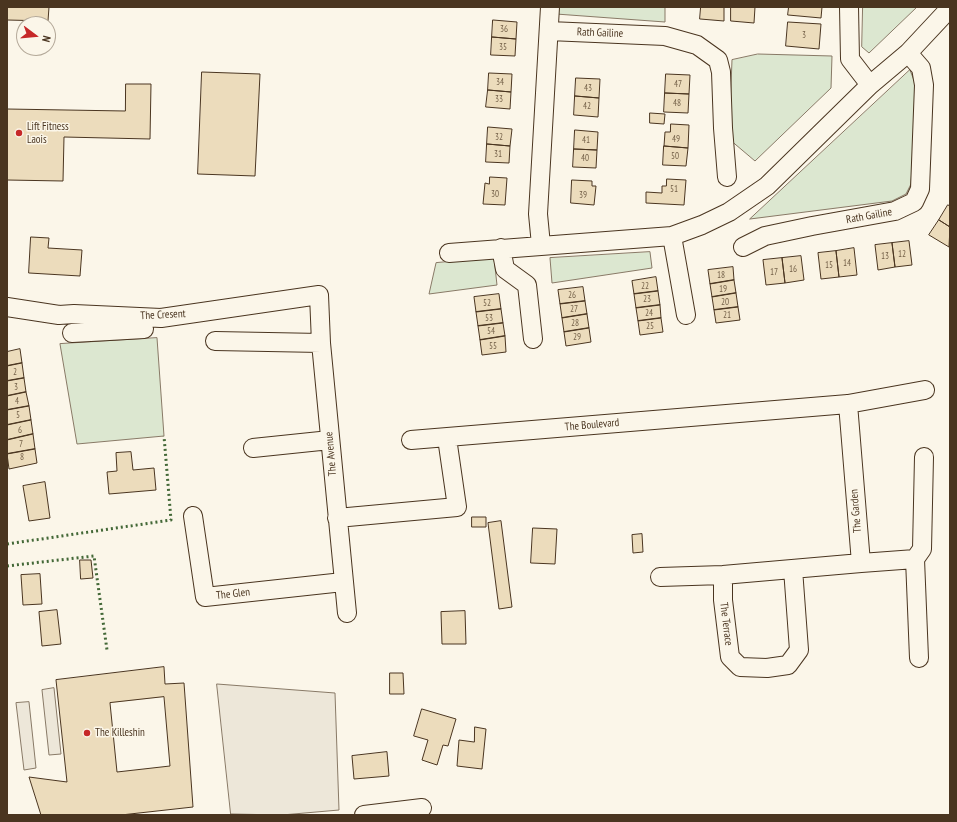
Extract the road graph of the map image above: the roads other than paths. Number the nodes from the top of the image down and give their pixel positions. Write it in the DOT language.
graph roads {
  1 [pos="550,7"];
  2 [pos="849,7"];
  3 [pos="950,8"];
  4 [pos="549,31"];
  5 [pos="908,53"];
  6 [pos="870,85"];
  7 [pos="727,177"];
  8 [pos="672,236"];
  9 [pos="541,245"];
  10 [pos="743,247"];
  11 [pos="501,248"];
  12 [pos="450,253"];
  13 [pos="319,295"];
  14 [pos="7,308"];
  15 [pos="686,316"];
  16 [pos="109,324"];
  17 [pos="144,329"];
  18 [pos="72,333"];
  19 [pos="533,339"];
  20 [pos="215,341"];
  21 [pos="321,343"];
  22 [pos="925,390"];
  23 [pos="848,404"];
  24 [pos="447,438"];
  25 [pos="330,440"];
  26 [pos="411,440"];
  27 [pos="253,448"];
  28 [pos="924,457"];
  29 [pos="193,516"];
  30 [pos="337,518"];
  31 [pos="916,559"];
  32 [pos="861,563"];
  33 [pos="793,570"];
  34 [pos="724,575"];
  35 [pos="660,578"];
  36 [pos="343,582"];
  37 [pos="346,613"];
  38 [pos="919,658"];
  39 [pos="422,808"];
  40 [pos="364,815"];
  1 -- 4 [label="street"];
  2 -- 6 [label="street"];
  3 -- 5 [label="street"];
  4 -- 7 [label="street, Rath Gailine"];
  4 -- 9 [label="street"];
  5 -- 6 [label="street"];
  5 -- 10 [label="street, Rath Gailine"];
  6 -- 8 [label="street"];
  8 -- 9 [label="street"];
  8 -- 15 [label="street"];
  9 -- 11 [label="street"];
  11 -- 12 [label="street"];
  11 -- 19 [label="street"];
  13 -- 16 [label="street, The Cresent"];
  13 -- 21 [label="street, The Avenue"];
  14 -- 16 [label="street, The Cresent"];
  16 -- 17 [label="street"];
  16 -- 18 [label="street"];
  20 -- 21 [label="street"];
  21 -- 25 [label="street, The Avenue"];
  22 -- 23 [label="street, The Boulevard"];
  23 -- 24 [label="street, The Boulevard"];
  23 -- 32 [label="street, The Garden"];
  24 -- 26 [label="street, The Boulevard"];
  24 -- 30 [label="street"];
  25 -- 27 [label="street"];
  25 -- 30 [label="street, The Avenue"];
  28 -- 31 [label="street"];
  29 -- 36 [label="street, The Glen"];
  30 -- 36 [label="street, The Avenue"];
  31 -- 32 [label="street"];
  31 -- 38 [label="street"];
  32 -- 33 [label="street"];
  33 -- 34 [label="street"];
  33 -- 34 [label="street, The Terrace"];
  34 -- 35 [label="street"];
  36 -- 37 [label="street, The Avenue"];
  39 -- 40 [label="street"];
}
